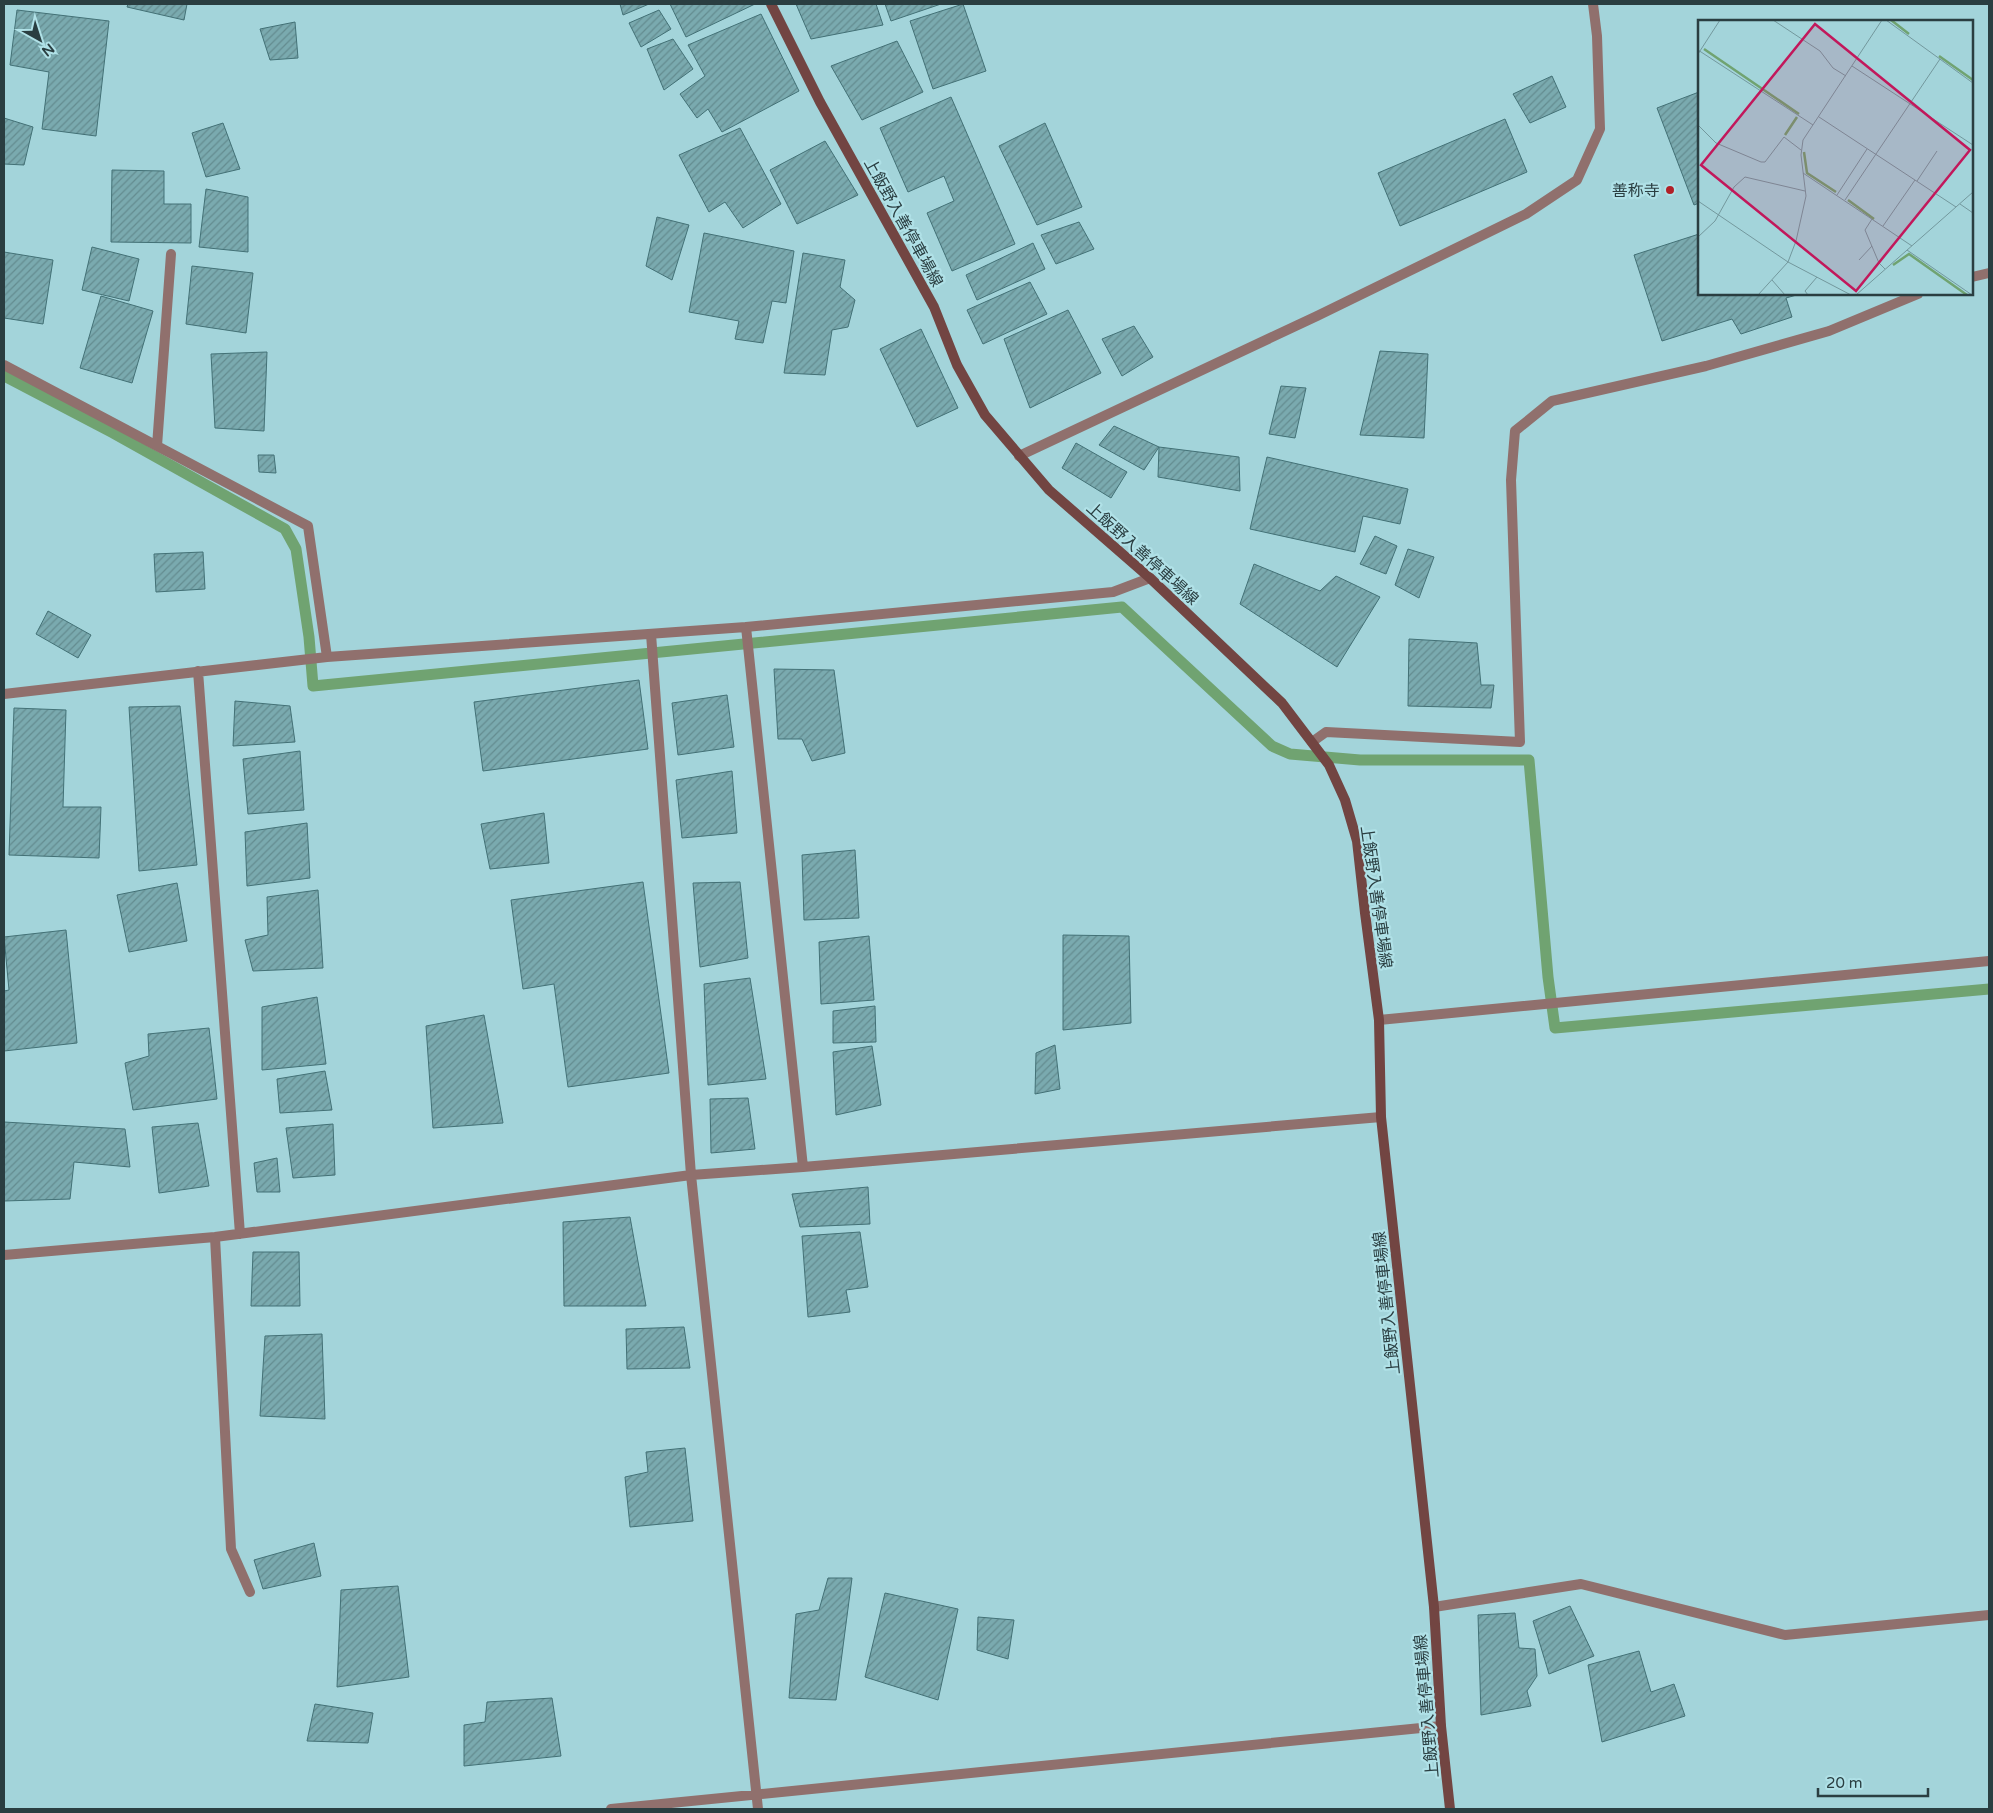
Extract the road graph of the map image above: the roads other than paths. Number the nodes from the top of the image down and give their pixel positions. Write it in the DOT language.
graph roads {
  1 [pos="772,4"];
  2 [pos="1594,4"];
  3 [pos="171,254"];
  4 [pos="1989,273"];
  5 [pos="1973,277"];
  6 [pos="1916,295"];
  7 [pos="4,365"];
  8 [pos="157,446"];
  9 [pos="1019,456"];
  10 [pos="1150,578"];
  11 [pos="746,627"];
  12 [pos="651,634"];
  13 [pos="327,657"];
  14 [pos="198,671"];
  15 [pos="4,694"];
  16 [pos="1312,742"];
  17 [pos="1989,960"];
  18 [pos="1379,1020"];
  19 [pos="1381,1117"];
  20 [pos="803,1167"];
  21 [pos="691,1175"];
  22 [pos="240,1234"];
  23 [pos="215,1237"];
  24 [pos="4,1255"];
  25 [pos="250,1592"];
  26 [pos="1434,1607"];
  27 [pos="1989,1615"];
  28 [pos="1441,1726"];
  29 [pos="757,1796"];
  30 [pos="611,1809"];
  31 [pos="758,1809"];
  32 [pos="1450,1809"];
  1 -- 9 [label="main road, 上飯野入善停車場線"];
  2 -- 9 [label="street"];
  3 -- 8 [label="street"];
  4 -- 5 [label="street"];
  6 -- 16 [label="street"];
  7 -- 8 [label="street"];
  8 -- 13 [label="street"];
  9 -- 10 [label="main road, 上飯野入善停車場線"];
  10 -- 11 [label="street"];
  10 -- 16 [label="main road, 上飯野入善停車場線"];
  11 -- 12 [label="street"];
  11 -- 20 [label="street"];
  12 -- 13 [label="street"];
  12 -- 21 [label="street"];
  13 -- 14 [label="street"];
  14 -- 15 [label="street"];
  14 -- 22 [label="street"];
  16 -- 18 [label="main road, 上飯野入善停車場線"];
  17 -- 18 [label="street"];
  18 -- 19 [label="main road, 上飯野入善停車場線"];
  19 -- 20 [label="street"];
  19 -- 26 [label="main road, 上飯野入善停車場線"];
  20 -- 21 [label="street"];
  21 -- 22 [label="street"];
  21 -- 29 [label="street"];
  22 -- 23 [label="street"];
  23 -- 24 [label="street"];
  23 -- 25 [label="street"];
  26 -- 27 [label="street"];
  26 -- 28 [label="main road, 上飯野入善停車場線"];
  28 -- 29 [label="street"];
  28 -- 32 [label="main road, 上飯野入善停車場線"];
  29 -- 30 [label="street"];
  29 -- 31 [label="street"];
}
